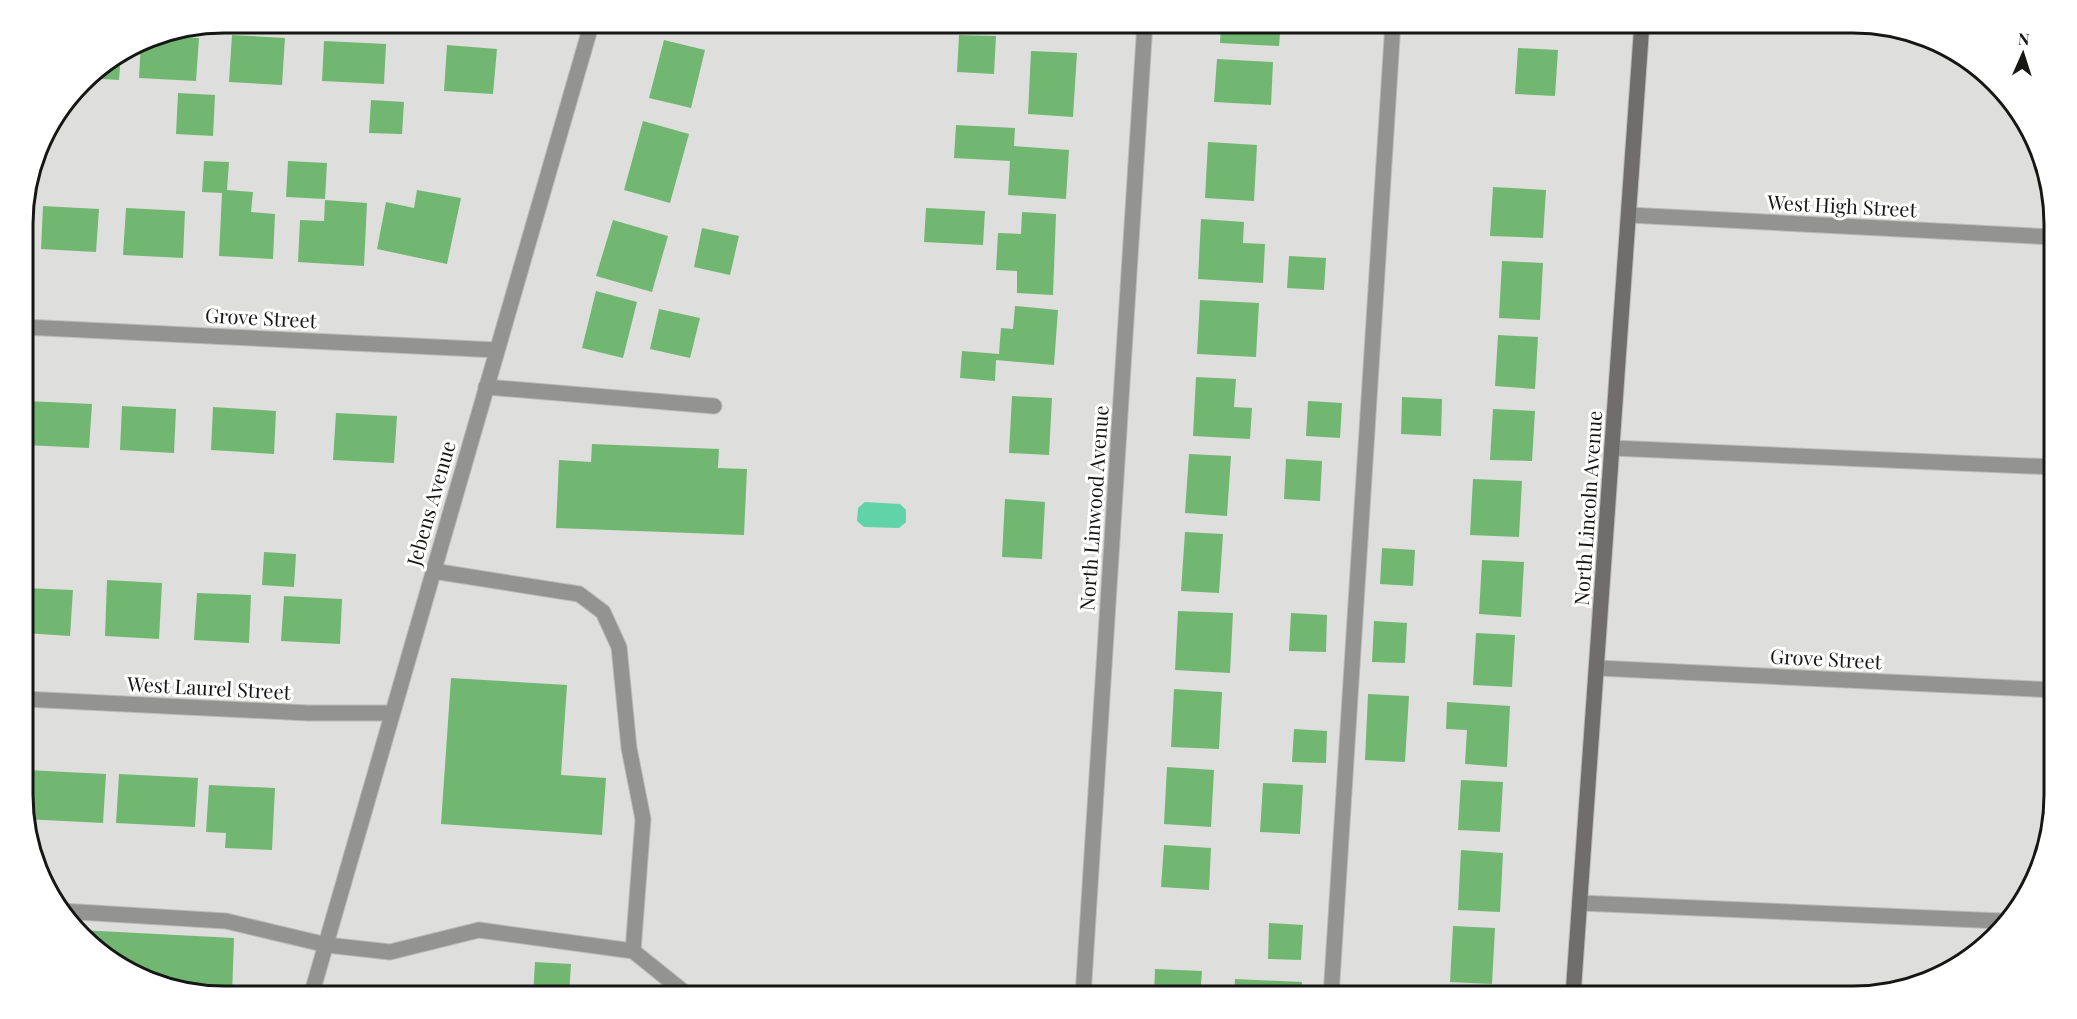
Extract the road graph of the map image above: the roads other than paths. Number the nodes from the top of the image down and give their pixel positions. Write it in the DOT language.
graph roads {
  1 [pos="589,33"];
  2 [pos="1144,33"];
  3 [pos="1392,33"];
  4 [pos="1641,33"];
  5 [pos="1629,215"];
  6 [pos="2044,237"];
  7 [pos="33,327"];
  8 [pos="497,350"];
  9 [pos="486,387"];
  10 [pos="714,406"];
  11 [pos="1612,448"];
  12 [pos="2044,467"];
  13 [pos="433,571"];
  14 [pos="1597,668"];
  15 [pos="2044,690"];
  16 [pos="33,699"];
  17 [pos="392,713"];
  18 [pos="1580,903"];
  19 [pos="73,912"];
  20 [pos="1997,921"];
  21 [pos="327,945"];
  22 [pos="633,951"];
  23 [pos="314,986"];
  24 [pos="677,986"];
  25 [pos="1084,986"];
  26 [pos="1332,986"];
  27 [pos="1575,986"];
  1 -- 8 [label="street, Jebens Avenue"];
  2 -- 25 [label="street, North Linwood Avenue"];
  3 -- 26 [label="street"];
  4 -- 5 [label="street, North Lincoln Avenue"];
  5 -- 6 [label="street, West High Street"];
  5 -- 11 [label="street, North Lincoln Avenue"];
  7 -- 8 [label="street, Grove Street"];
  8 -- 9 [label="street, Jebens Avenue"];
  9 -- 10 [label="street"];
  9 -- 13 [label="street, Jebens Avenue"];
  11 -- 12 [label="street"];
  11 -- 14 [label="street, North Lincoln Avenue"];
  13 -- 17 [label="street, Jebens Avenue"];
  13 -- 22 [label="street"];
  14 -- 15 [label="street, Grove Street"];
  14 -- 18 [label="street, North Lincoln Avenue"];
  16 -- 17 [label="street, West Laurel Street"];
  17 -- 21 [label="street, Jebens Avenue"];
  18 -- 20 [label="street"];
  18 -- 27 [label="street, North Lincoln Avenue"];
  19 -- 21 [label="street"];
  21 -- 22 [label="street"];
  21 -- 23 [label="street, Jebens Avenue"];
  22 -- 24 [label="street"];
}
